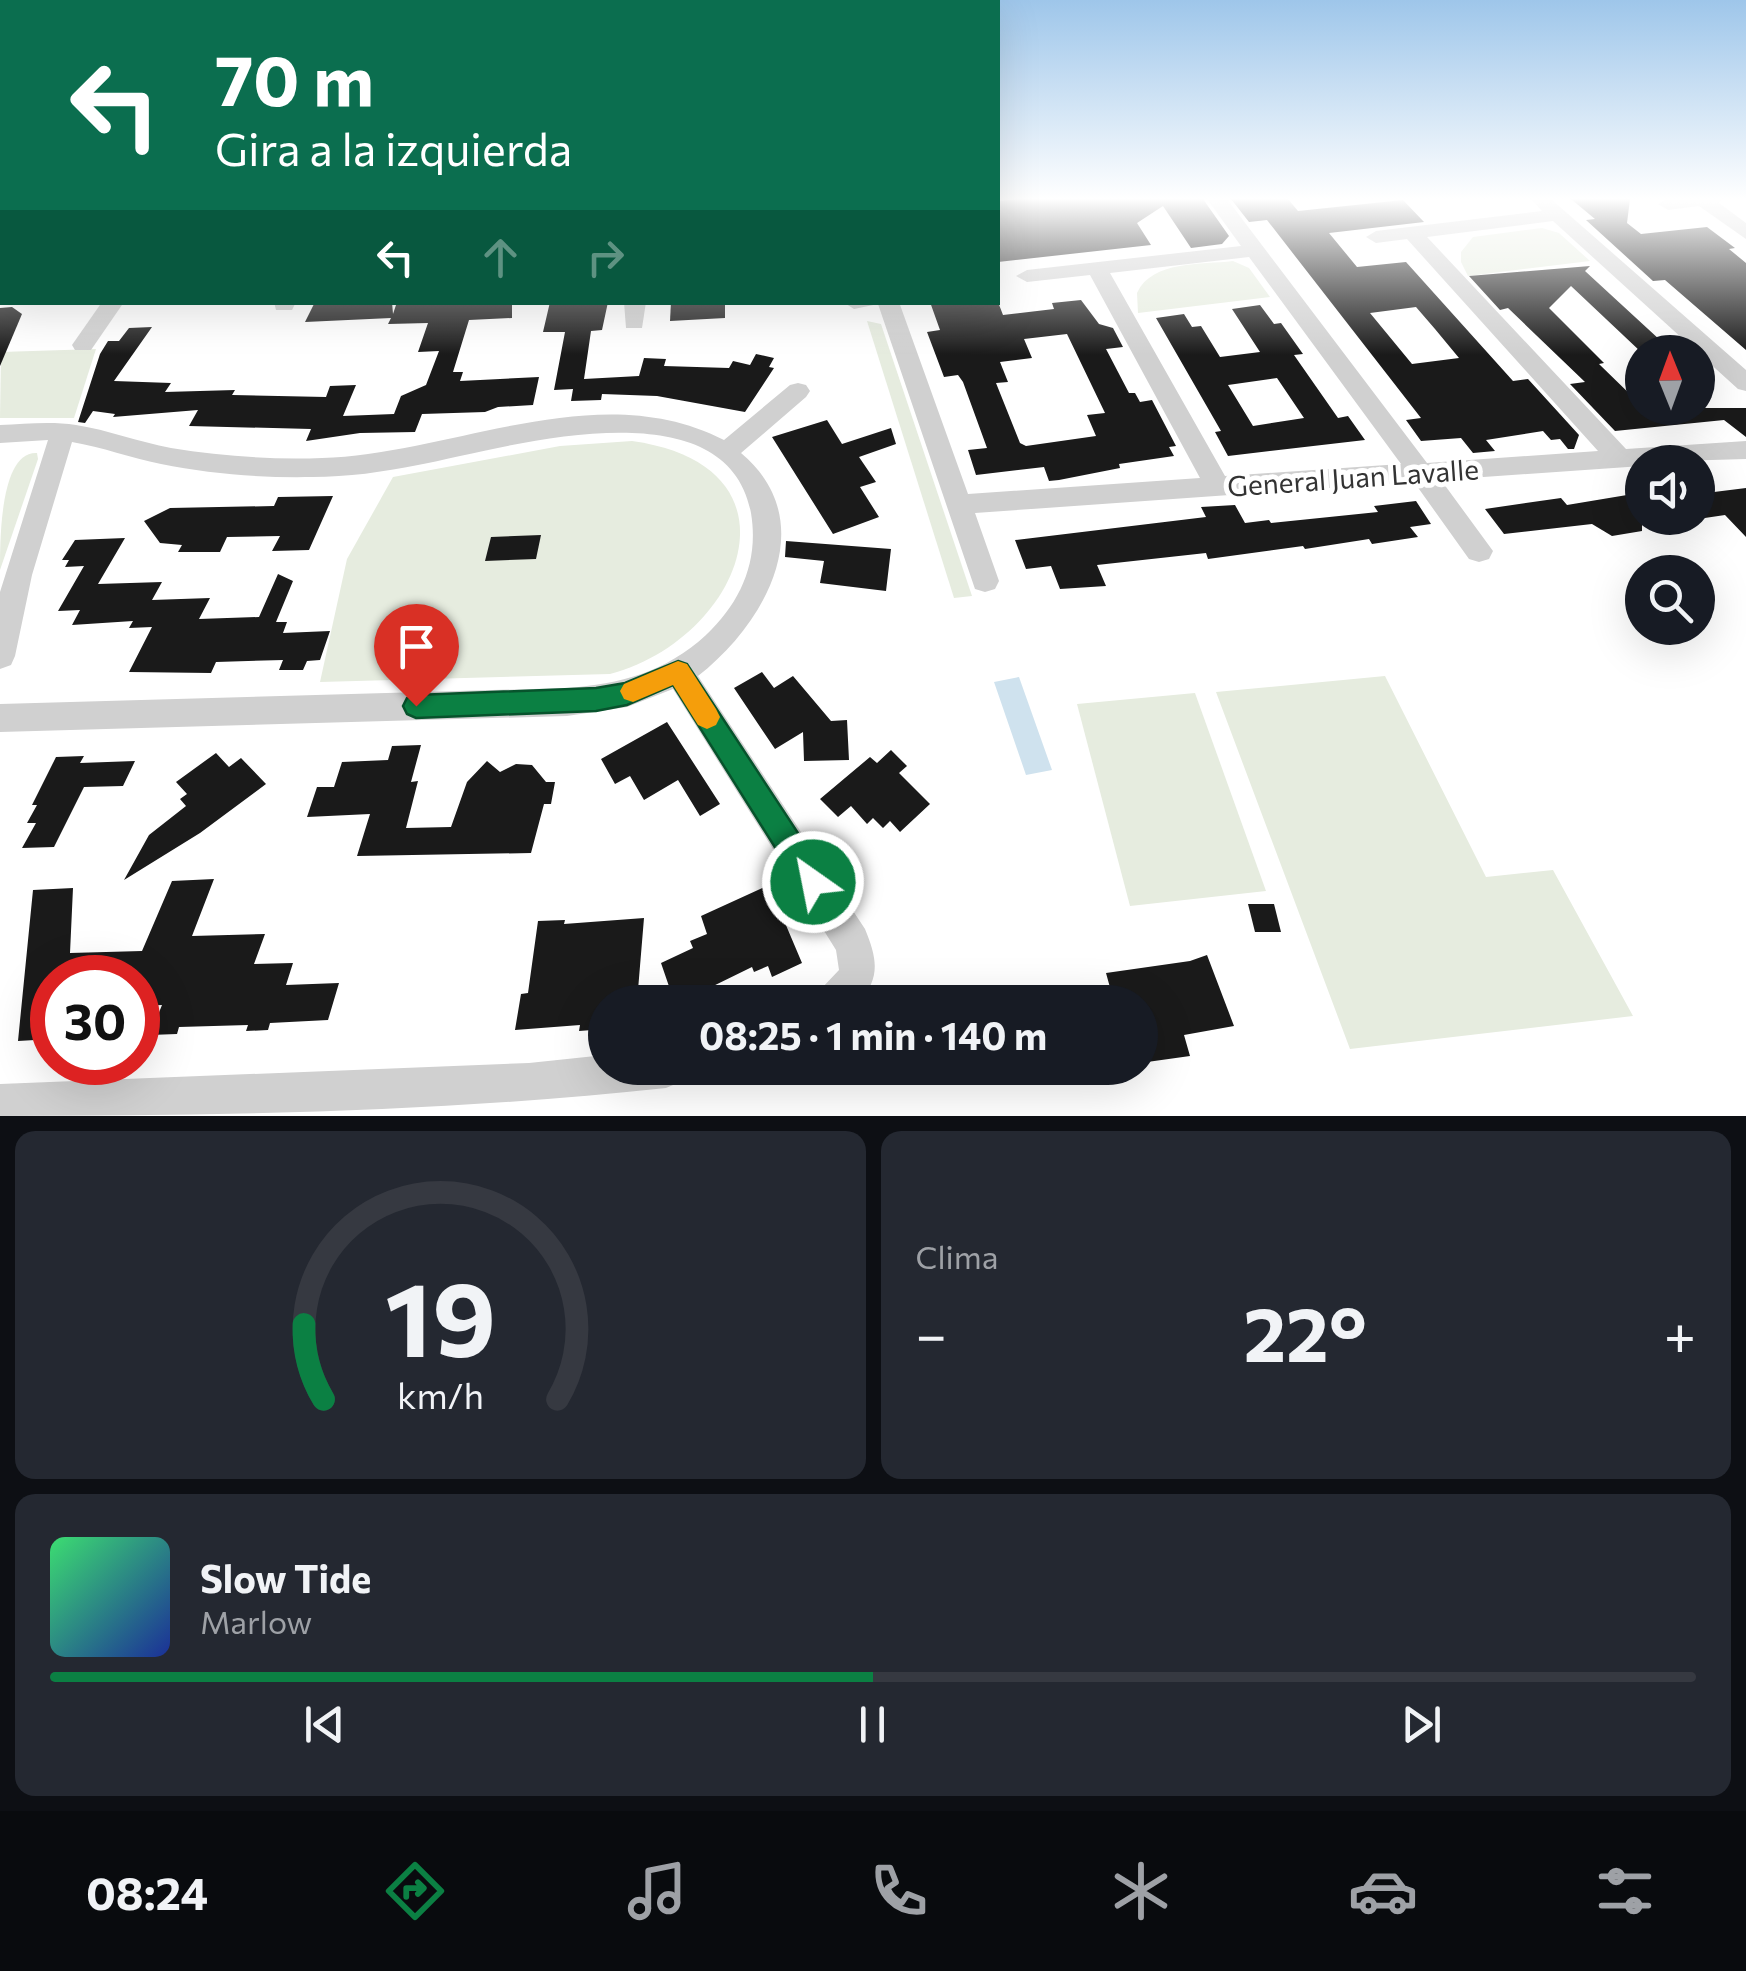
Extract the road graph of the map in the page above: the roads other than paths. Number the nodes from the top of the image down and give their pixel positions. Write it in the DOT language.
graph roads {
  1 [pos="1246,251"];
  2 [pos="1257,251"];
  3 [pos="1429,251"];
  4 [pos="1598,251"];
  5 [pos="1097,268"];
  6 [pos="1027,276"];
  7 [pos="112,305"];
  8 [pos="889,305"];
  9 [pos="83,344"];
  10 [pos="1746,383"];
  11 [pos="798,391"];
  12 [pos="63,432"];
  13 [pos="0,434"];
  14 [pos="1746,450"];
  15 [pos="724,453"];
  16 [pos="1620,459"];
  17 [pos="1421,472"];
  18 [pos="1218,487"];
  19 [pos="961,504"];
  20 [pos="1479,551"];
  21 [pos="986,581"];
  22 [pos="0,656"];
  23 [pos="678,672"];
  24 [pos="0,718"];
  25 [pos="850,985"];
  26 [pos="588,1077"];
  27 [pos="0,1104"];
  1 -- 5 [label="street"];
  2 -- 17 [label="street"];
  3 -- 16 [label="street"];
  4 -- 10 [label="street"];
  5 -- 6 [label="street"];
  5 -- 18 [label="street"];
  7 -- 9 [label="street"];
  8 -- 19 [label="street"];
  11 -- 15 [label="street"];
  12 -- 13 [label="street"];
  12 -- 15 [label="street"];
  12 -- 22 [label="street"];
  14 -- 16 [label="street, General Juan Lavalle"];
  15 -- 23 [label="street"];
  16 -- 17 [label="street, General Juan Lavalle"];
  17 -- 18 [label="street, General Juan Lavalle"];
  17 -- 20 [label="street"];
  18 -- 19 [label="street, General Juan Lavalle"];
  19 -- 21 [label="street"];
  23 -- 24 [label="street"];
  23 -- 25 [label="street"];
  26 -- 27 [label="street"];
}
